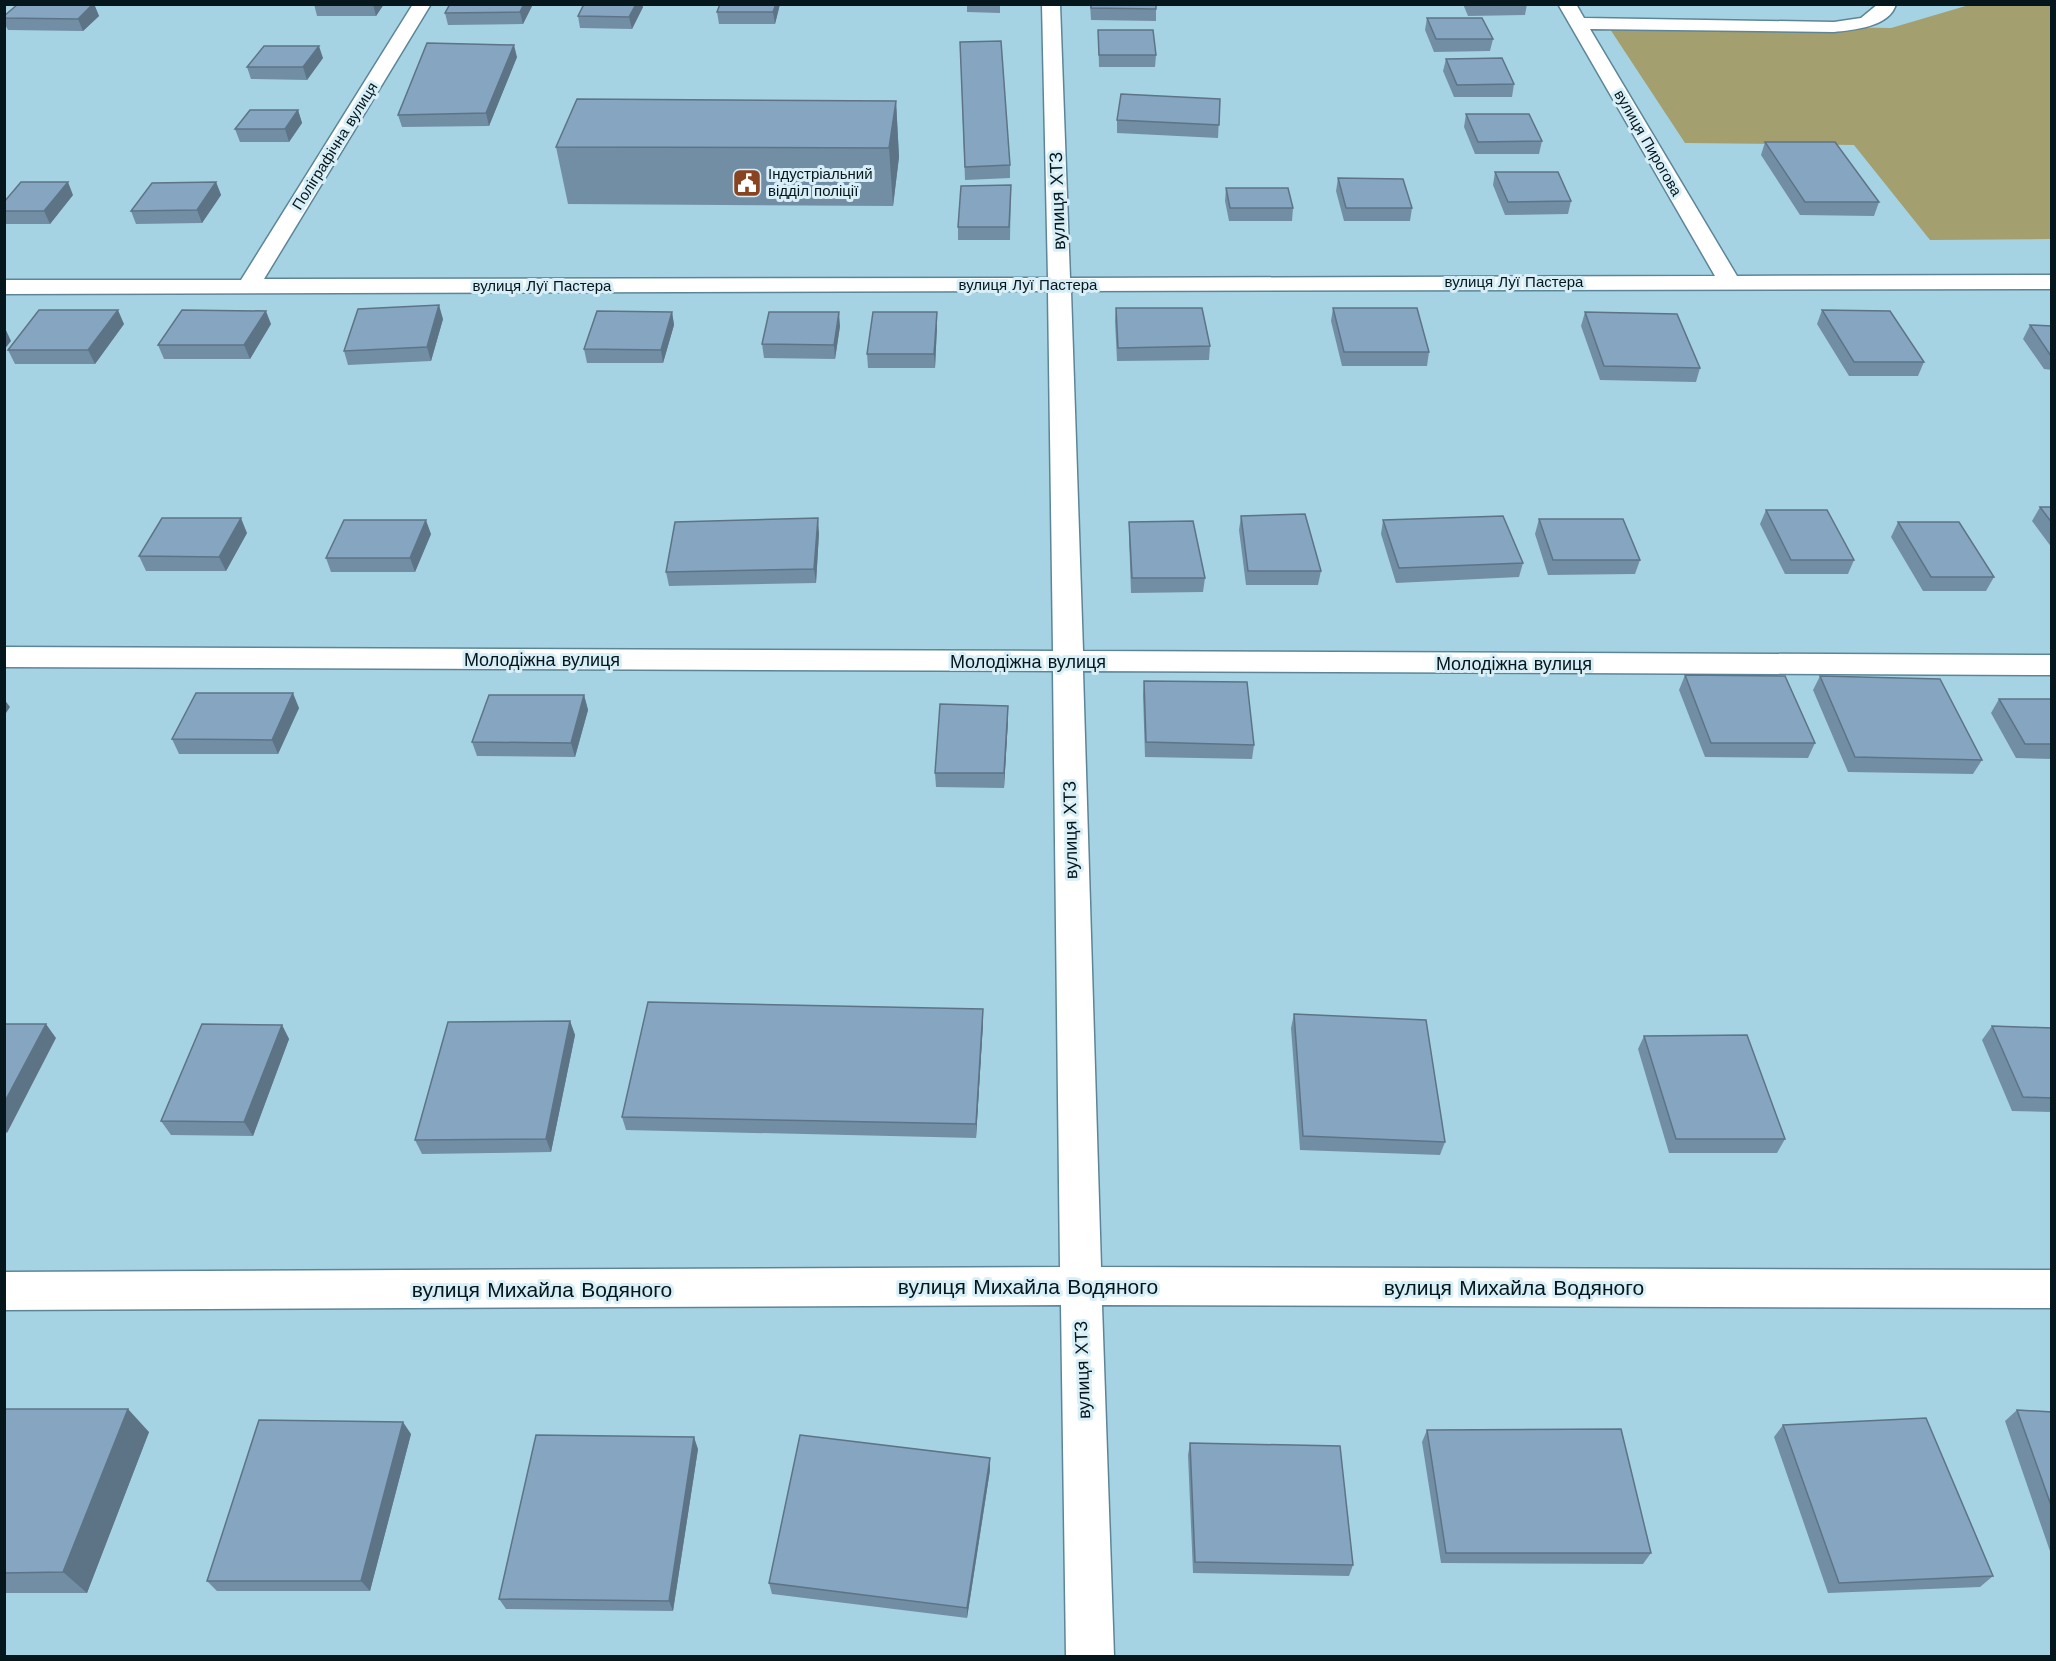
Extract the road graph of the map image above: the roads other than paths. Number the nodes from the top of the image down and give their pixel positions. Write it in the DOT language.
graph roads {
  1 [pos="422,4"];
  2 [pos="1051,4"];
  3 [pos="1567,4"];
  4 [pos="1887,4"];
  5 [pos="1578,23"];
  6 [pos="1730,281"];
  7 [pos="2052,282"];
  8 [pos="1060,285"];
  9 [pos="4,287"];
  10 [pos="248,287"];
  11 [pos="4,657"];
  12 [pos="1067,661"];
  13 [pos="2052,665"];
  14 [pos="1080,1286"];
  15 [pos="2052,1289"];
  16 [pos="4,1292"];
  17 [pos="1090,1656"];
  1 -- 10 [label="street, Поліграфічна вулиця"];
  2 -- 8 [label="street, вулиця ХТЗ"];
  3 -- 5 [label="street, вулиця Пирогова"];
  4 -- 5 [label="street"];
  5 -- 6 [label="street, вулиця Пирогова"];
  6 -- 7 [label="street, вулиця Луї Пастера"];
  6 -- 8 [label="street, вулиця Луї Пастера"];
  8 -- 10 [label="street, вулиця Луї Пастера"];
  8 -- 12 [label="street, вулиця ХТЗ"];
  9 -- 10 [label="street, вулиця Луї Пастера"];
  11 -- 12 [label="street, Молодіжна вулиця"];
  12 -- 13 [label="street, Молодіжна вулиця"];
  12 -- 14 [label="street, вулиця ХТЗ"];
  14 -- 15 [label="street, вулиця Михайла Водяного"];
  14 -- 16 [label="street, вулиця Михайла Водяного"];
  14 -- 17 [label="street, вулиця ХТЗ"];
}
